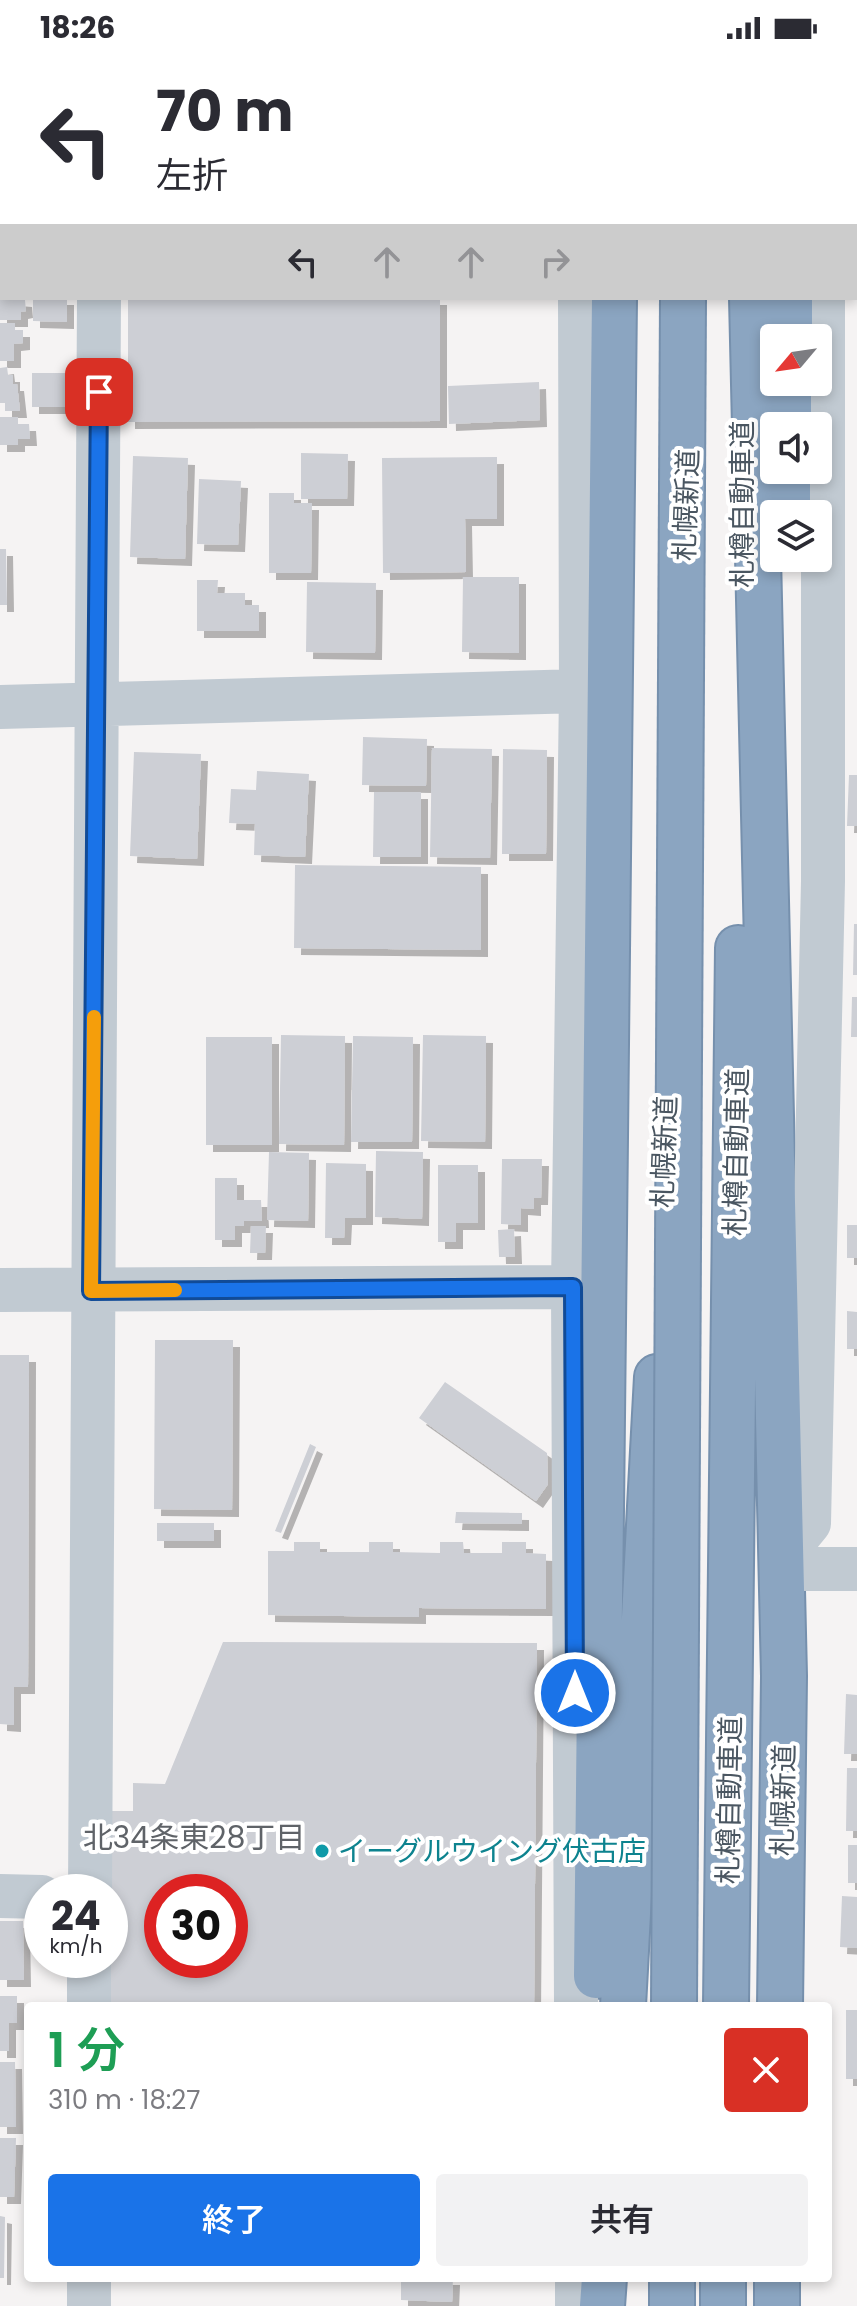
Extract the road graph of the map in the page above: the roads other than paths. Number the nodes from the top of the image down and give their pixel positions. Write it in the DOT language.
graph roads {
  1 [pos="99,300"];
  2 [pos="580,300"];
  3 [pos="614,300"];
  4 [pos="683,300"];
  5 [pos="693,300"];
  6 [pos="743,300"];
  7 [pos="752,300"];
  8 [pos="790,300"];
  9 [pos="823,300"];
  10 [pos="790,324"];
  11 [pos="801,396"];
  12 [pos="815,412"];
  13 [pos="823,412"];
  14 [pos="828,484"];
  15 [pos="787,572"];
  16 [pos="840,657"];
  17 [pos="581,691"];
  18 [pos="98,704"];
  19 [pos="0,707"];
  20 [pos="840,881"];
  21 [pos="772,1130"];
  22 [pos="573,1287"];
  23 [pos="0,1290"];
  24 [pos="91,1291"];
  25 [pos="782,1562"];
  26 [pos="857,1569"];
  27 [pos="90,1874"];
  28 [pos="0,1896"];
  29 [pos="24,1897"];
  30 [pos="89,1978"];
  31 [pos="89,2002"];
  32 [pos="576,2002"];
  33 [pos="596,2002"];
  34 [pos="623,2002"];
  35 [pos="674,2002"];
  36 [pos="726,2002"];
  37 [pos="780,2002"];
  38 [pos="89,2282"];
  39 [pos="577,2282"];
  40 [pos="592,2282"];
  41 [pos="604,2282"];
  42 [pos="672,2282"];
  43 [pos="723,2282"];
  44 [pos="777,2282"];
  45 [pos="89,2306"];
  46 [pos="577,2306"];
  47 [pos="592,2306"];
  48 [pos="602,2306"];
  49 [pos="672,2306"];
  50 [pos="723,2306"];
  51 [pos="777,2306"];
  1 -- 18 [label="street"];
  2 -- 17 [label="street"];
  3 -- 33 [label="highway"];
  4 -- 35 [label="highway, 札樽自動車道, bridge"];
  5 -- 34 [label="highway, 札幌新道"];
  6 -- 36 [label="highway, 札樽自動車道"];
  7 -- 21 [label="highway, 札幌新道"];
  8 -- 10 [label="highway"];
  9 -- 13 [label="street"];
  11 -- 12 [label="highway"];
  14 -- 16 [label="street"];
  15 -- 21 [label="highway"];
  16 -- 20 [label="street"];
  17 -- 18 [label="street"];
  17 -- 22 [label="street"];
  18 -- 19 [label="street"];
  18 -- 24 [label="street"];
  20 -- 25 [label="street"];
  21 -- 25 [label="highway, 札幌新道"];
  22 -- 24 [label="street"];
  22 -- 32 [label="street"];
  23 -- 24 [label="street"];
  24 -- 27 [label="street"];
  25 -- 26 [label="street"];
  25 -- 37 [label="highway, 札幌新道"];
  28 -- 29 [label="street"];
  30 -- 31 [label="street"];
  38 -- 45 [label="street"];
  39 -- 46 [label="street"];
  40 -- 47 [label="highway"];
  41 -- 48 [label="highway"];
  42 -- 49 [label="highway"];
  43 -- 50 [label="highway"];
  44 -- 51 [label="highway"];
}
